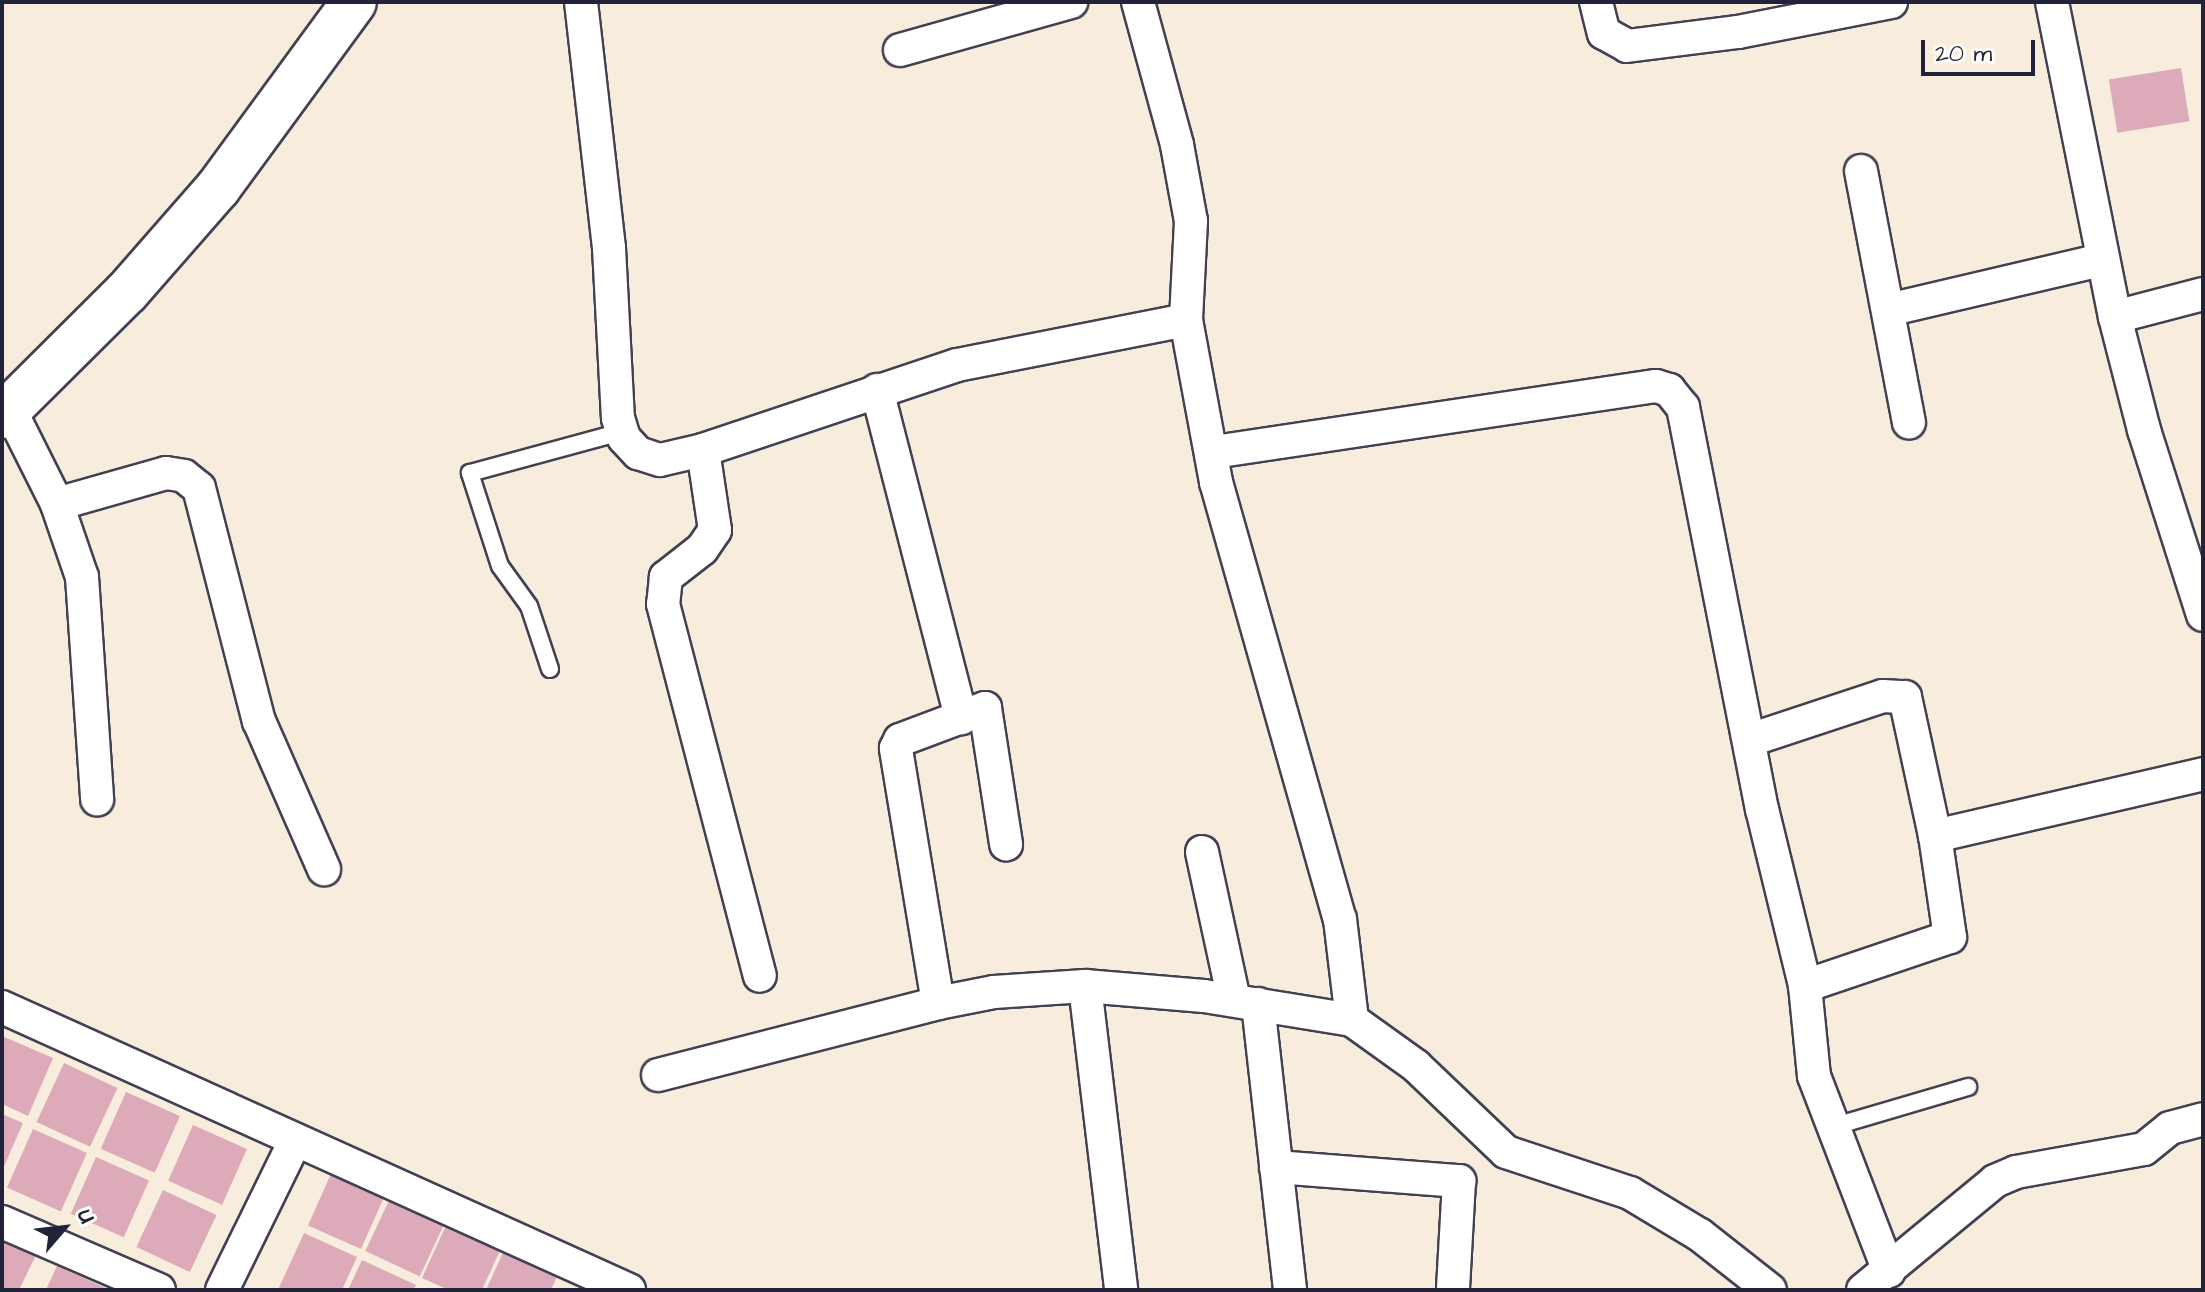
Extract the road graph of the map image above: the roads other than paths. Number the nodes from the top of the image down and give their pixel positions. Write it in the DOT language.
graph roads {
  1 [pos="354,2"];
  2 [pos="581,2"];
  3 [pos="1071,2"];
  4 [pos="1138,2"];
  5 [pos="1596,2"];
  6 [pos="1891,2"];
  7 [pos="2052,2"];
  8 [pos="900,50"];
  9 [pos="1861,171"];
  10 [pos="2102,260"];
  11 [pos="2203,294"];
  12 [pos="1888,310"];
  13 [pos="2115,317"];
  14 [pos="1186,320"];
  15 [pos="877,390"];
  16 [pos="6,412"];
  17 [pos="1909,422"];
  18 [pos="621,432"];
  19 [pos="703,450"];
  20 [pos="1214,452"];
  21 [pos="57,504"];
  22 [pos="2191,531"];
  23 [pos="2203,615"];
  24 [pos="550,669"];
  25 [pos="961,718"];
  26 [pos="1750,740"];
  27 [pos="2203,774"];
  28 [pos="97,799"];
  29 [pos="1935,836"];
  30 [pos="1006,844"];
  31 [pos="1202,852"];
  32 [pos="324,869"];
  33 [pos="760,976"];
  34 [pos="1085,986"];
  35 [pos="1805,986"];
  36 [pos="1246,1002"];
  37 [pos="938,1003"];
  38 [pos="2,1007"];
  39 [pos="1352,1020"];
  40 [pos="658,1075"];
  41 [pos="1968,1087"];
  42 [pos="2203,1119"];
  43 [pos="1832,1127"];
  44 [pos="294,1143"];
  45 [pos="1276,1167"];
  46 [pos="2,1222"];
  47 [pos="1889,1271"];
  48 [pos="159,1290"];
  49 [pos="222,1290"];
  50 [pos="629,1290"];
  51 [pos="1121,1290"];
  52 [pos="1290,1290"];
  53 [pos="1453,1290"];
  54 [pos="1770,1290"];
  55 [pos="1863,1290"];
  1 -- 16 [label="main road"];
  2 -- 18 [label="street"];
  3 -- 8 [label="street"];
  4 -- 14 [label="street"];
  5 -- 6 [label="street"];
  7 -- 10 [label="street"];
  9 -- 12 [label="street"];
  10 -- 12 [label="street"];
  10 -- 13 [label="street"];
  11 -- 13 [label="street"];
  12 -- 17 [label="street"];
  13 -- 22 [label="street"];
  14 -- 15 [label="street"];
  14 -- 20 [label="street"];
  15 -- 19 [label="street"];
  15 -- 25 [label="street"];
  16 -- 21 [label="street"];
  18 -- 19 [label="street"];
  18 -- 24 [label="lane"];
  19 -- 33 [label="street"];
  20 -- 26 [label="street"];
  20 -- 39 [label="street"];
  21 -- 28 [label="street"];
  21 -- 32 [label="street"];
  22 -- 23 [label="street"];
  25 -- 30 [label="street"];
  25 -- 37 [label="street"];
  26 -- 29 [label="street"];
  26 -- 35 [label="street"];
  27 -- 29 [label="street"];
  29 -- 35 [label="street"];
  31 -- 36 [label="street"];
  34 -- 36 [label="street"];
  34 -- 37 [label="street"];
  34 -- 51 [label="street"];
  35 -- 43 [label="street"];
  36 -- 39 [label="street"];
  36 -- 45 [label="street"];
  37 -- 40 [label="street"];
  38 -- 44 [label="street"];
  39 -- 54 [label="street"];
  41 -- 43 [label="lane"];
  42 -- 47 [label="street"];
  43 -- 47 [label="street"];
  44 -- 49 [label="street"];
  44 -- 50 [label="street"];
  45 -- 52 [label="street"];
  45 -- 53 [label="street"];
  46 -- 48 [label="street"];
  47 -- 55 [label="street"];
}
